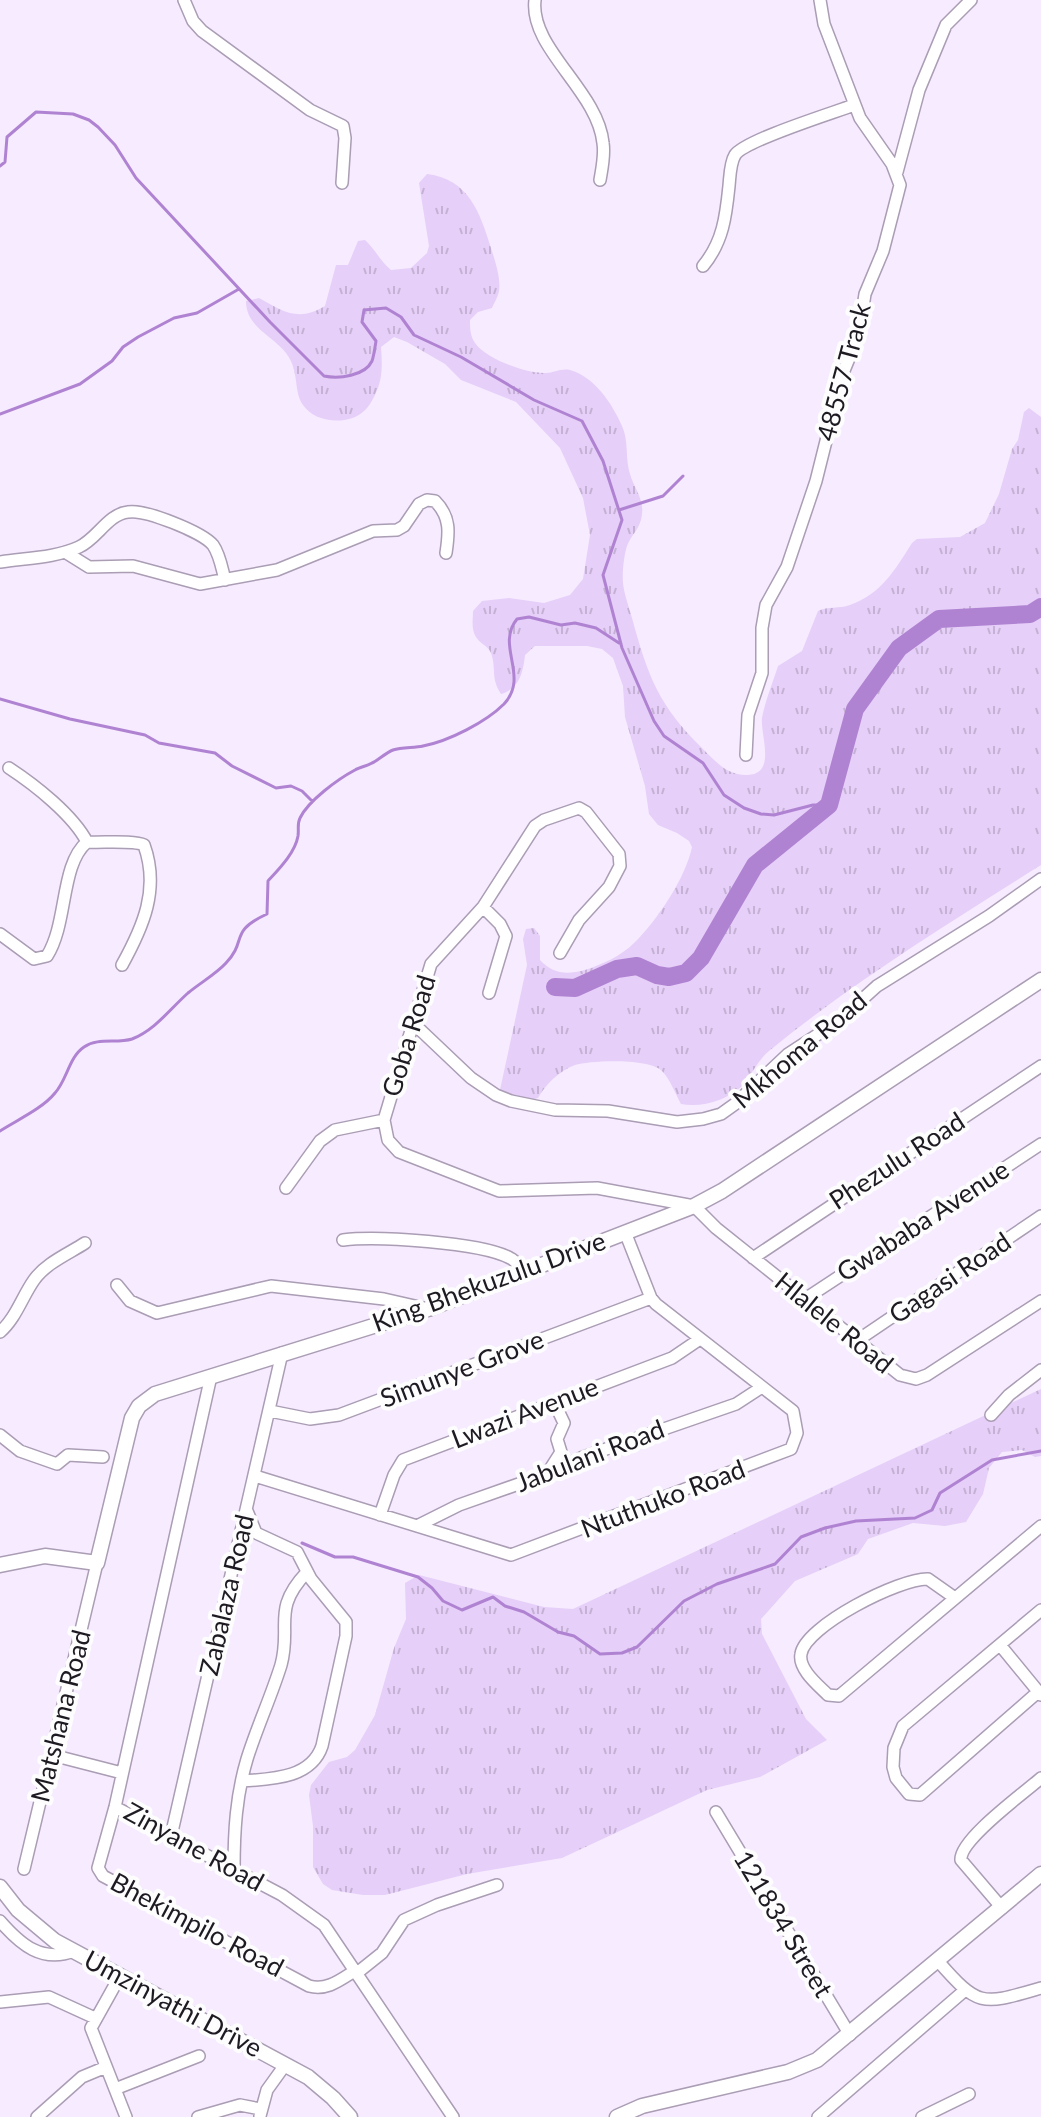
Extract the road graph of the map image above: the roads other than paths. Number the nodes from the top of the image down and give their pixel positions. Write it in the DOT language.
graph roads {
  1 [pos="184,0"];
  2 [pos="535,0"];
  3 [pos="820,0"];
  4 [pos="971,0"];
  5 [pos="854,105"];
  6 [pos="897,172"];
  7 [pos="600,180"];
  8 [pos="342,183"];
  9 [pos="703,266"];
  10 [pos="65,552"];
  11 [pos="446,553"];
  12 [pos="0,562"];
  13 [pos="225,580"];
  14 [pos="746,755"];
  15 [pos="9,768"];
  16 [pos="87,842"];
  17 [pos="1041,879"];
  18 [pos="483,907"];
  19 [pos="0,934"];
  20 [pos="560,953"];
  21 [pos="122,965"];
  22 [pos="1041,980"];
  23 [pos="489,993"];
  24 [pos="413,1023"];
  25 [pos="1041,1066"];
  26 [pos="384,1120"];
  27 [pos="1041,1144"];
  28 [pos="286,1188"];
  29 [pos="694,1206"];
  30 [pos="1041,1216"];
  31 [pos="625,1232"];
  32 [pos="343,1240"];
  33 [pos="85,1243"];
  34 [pos="753,1258"];
  35 [pos="523,1271"];
  36 [pos="117,1285"];
  37 [pos="651,1298"];
  38 [pos="805,1299"];
  39 [pos="1041,1301"];
  40 [pos="428,1309"];
  41 [pos="0,1332"];
  42 [pos="700,1339"];
  43 [pos="858,1340"];
  44 [pos="282,1353"];
  45 [pos="1041,1370"];
  46 [pos="211,1376"];
  47 [pos="762,1387"];
  48 [pos="554,1402"];
  49 [pos="270,1411"];
  50 [pos="991,1415"];
  51 [pos="0,1435"];
  52 [pos="103,1457"];
  53 [pos="547,1474"];
  54 [pos="255,1476"];
  55 [pos="247,1511"];
  56 [pos="380,1515"];
  57 [pos="417,1526"];
  58 [pos="1041,1526"];
  59 [pos="97,1563"];
  60 [pos="0,1565"];
  61 [pos="307,1572"];
  62 [pos="955,1598"];
  63 [pos="1041,1610"];
  64 [pos="1000,1645"];
  65 [pos="1040,1694"];
  66 [pos="52,1755"];
  67 [pos="122,1773"];
  68 [pos="1041,1778"];
  69 [pos="242,1781"];
  70 [pos="115,1807"];
  71 [pos="716,1812"];
  72 [pos="171,1836"];
  73 [pos="24,1869"];
  74 [pos="234,1870"];
  75 [pos="1041,1874"];
  76 [pos="497,1885"];
  77 [pos="0,1887"];
  78 [pos="1002,1908"];
  79 [pos="0,1921"];
  80 [pos="74,1951"];
  81 [pos="938,1961"];
  82 [pos="356,1972"];
  83 [pos="120,1976"];
  84 [pos="1041,1988"];
  85 [pos="964,1991"];
  86 [pos="0,2002"];
  87 [pos="95,2018"];
  88 [pos="850,2035"];
  89 [pos="199,2056"];
  90 [pos="285,2065"];
  91 [pos="106,2067"];
  92 [pos="115,2089"];
  93 [pos="969,2094"];
  94 [pos="260,2113"];
  95 [pos="37,2117"];
  96 [pos="126,2117"];
  97 [pos="198,2117"];
  98 [pos="350,2117"];
  99 [pos="453,2117"];
  100 [pos="617,2117"];
  101 [pos="818,2117"];
  102 [pos="922,2117"];
  1 -- 8 [label="street"];
  2 -- 7 [label="street"];
  3 -- 5 [label="street"];
  4 -- 6 [label="street, 48557 Track"];
  5 -- 6 [label="street"];
  5 -- 9 [label="street"];
  6 -- 14 [label="street, 48557 Track"];
  10 -- 12 [label="street"];
  10 -- 13 [label="street"];
  10 -- 13 [label="street"];
  11 -- 13 [label="street"];
  15 -- 16 [label="street"];
  16 -- 19 [label="street"];
  16 -- 21 [label="street"];
  17 -- 24 [label="street, Mkhoma Road"];
  18 -- 20 [label="street, Goba Road"];
  18 -- 23 [label="street"];
  18 -- 24 [label="street, Goba Road"];
  22 -- 29 [label="street, King Bhekuzulu Drive"];
  24 -- 26 [label="street, Goba Road"];
  25 -- 34 [label="street, Phezulu Road"];
  26 -- 28 [label="street"];
  26 -- 29 [label="street, Goba Road"];
  27 -- 38 [label="street, Gwababa Avenue"];
  29 -- 31 [label="street, King Bhekuzulu Drive"];
  29 -- 34 [label="street, Hlalele Road"];
  30 -- 43 [label="street, Gagasi Road"];
  31 -- 35 [label="street, King Bhekuzulu Drive"];
  31 -- 37 [label="street, Ntuthuko Road"];
  32 -- 35 [label="street"];
  33 -- 41 [label="street"];
  34 -- 38 [label="street, Hlalele Road"];
  35 -- 40 [label="street, King Bhekuzulu Drive"];
  36 -- 40 [label="street"];
  37 -- 42 [label="street, Ntuthuko Road"];
  37 -- 49 [label="street, Simunye Grove"];
  38 -- 43 [label="street, Hlalele Road"];
  39 -- 43 [label="street, Hlalele Road"];
  40 -- 44 [label="street, King Bhekuzulu Drive"];
  42 -- 47 [label="street, Ntuthuko Road"];
  42 -- 48 [label="street, Lwazi Avenue"];
  44 -- 46 [label="street, King Bhekuzulu Drive"];
  44 -- 49 [label="street, Zabalaza Road"];
  45 -- 50 [label="street"];
  46 -- 59 [label="street, King Bhekuzulu Drive"];
  46 -- 67 [label="street, Zinyane Road"];
  47 -- 53 [label="street, Jabulani Road"];
  47 -- 57 [label="street, Ntuthuko Road"];
  48 -- 53 [label="street"];
  48 -- 56 [label="street, Lwazi Avenue"];
  49 -- 54 [label="street, Zabalaza Road"];
  51 -- 52 [label="street"];
  53 -- 57 [label="street, Jabulani Road"];
  54 -- 55 [label="street, Zabalaza Road"];
  54 -- 56 [label="street, Ntuthuko Road"];
  55 -- 61 [label="street"];
  55 -- 72 [label="street, Zabalaza Road"];
  56 -- 57 [label="street, Ntuthuko Road"];
  58 -- 62 [label="street"];
  59 -- 60 [label="street"];
  59 -- 66 [label="street, Matshana Road"];
  61 -- 69 [label="street"];
  61 -- 69 [label="street"];
  62 -- 62 [label="street"];
  63 -- 64 [label="street"];
  64 -- 65 [label="street"];
  64 -- 65 [label="street"];
  66 -- 67 [label="street"];
  66 -- 73 [label="street, Matshana Road"];
  67 -- 70 [label="street, Zinyane Road"];
  68 -- 78 [label="street"];
  69 -- 74 [label="street"];
  70 -- 72 [label="street, Zinyane Road"];
  70 -- 82 [label="street, Bhekimpilo Road"];
  71 -- 88 [label="street, 121834 Street"];
  72 -- 74 [label="street, Zinyane Road"];
  74 -- 82 [label="street, Zinyane Road"];
  75 -- 78 [label="street"];
  76 -- 82 [label="street"];
  77 -- 80 [label="street, Umzinyathi Drive"];
  78 -- 81 [label="street"];
  79 -- 80 [label="street"];
  80 -- 83 [label="street, Umzinyathi Drive"];
  81 -- 85 [label="street"];
  81 -- 88 [label="street"];
  82 -- 99 [label="street, Zinyane Road"];
  83 -- 87 [label="street"];
  83 -- 90 [label="street, Umzinyathi Drive"];
  84 -- 85 [label="street"];
  85 -- 101 [label="street"];
  86 -- 87 [label="street"];
  87 -- 91 [label="street"];
  88 -- 100 [label="street"];
  89 -- 92 [label="street"];
  90 -- 94 [label="street"];
  90 -- 98 [label="street, Umzinyathi Drive"];
  91 -- 92 [label="street"];
  91 -- 95 [label="street"];
  92 -- 96 [label="street"];
  93 -- 102 [label="street"];
  94 -- 97 [label="street"];
}
